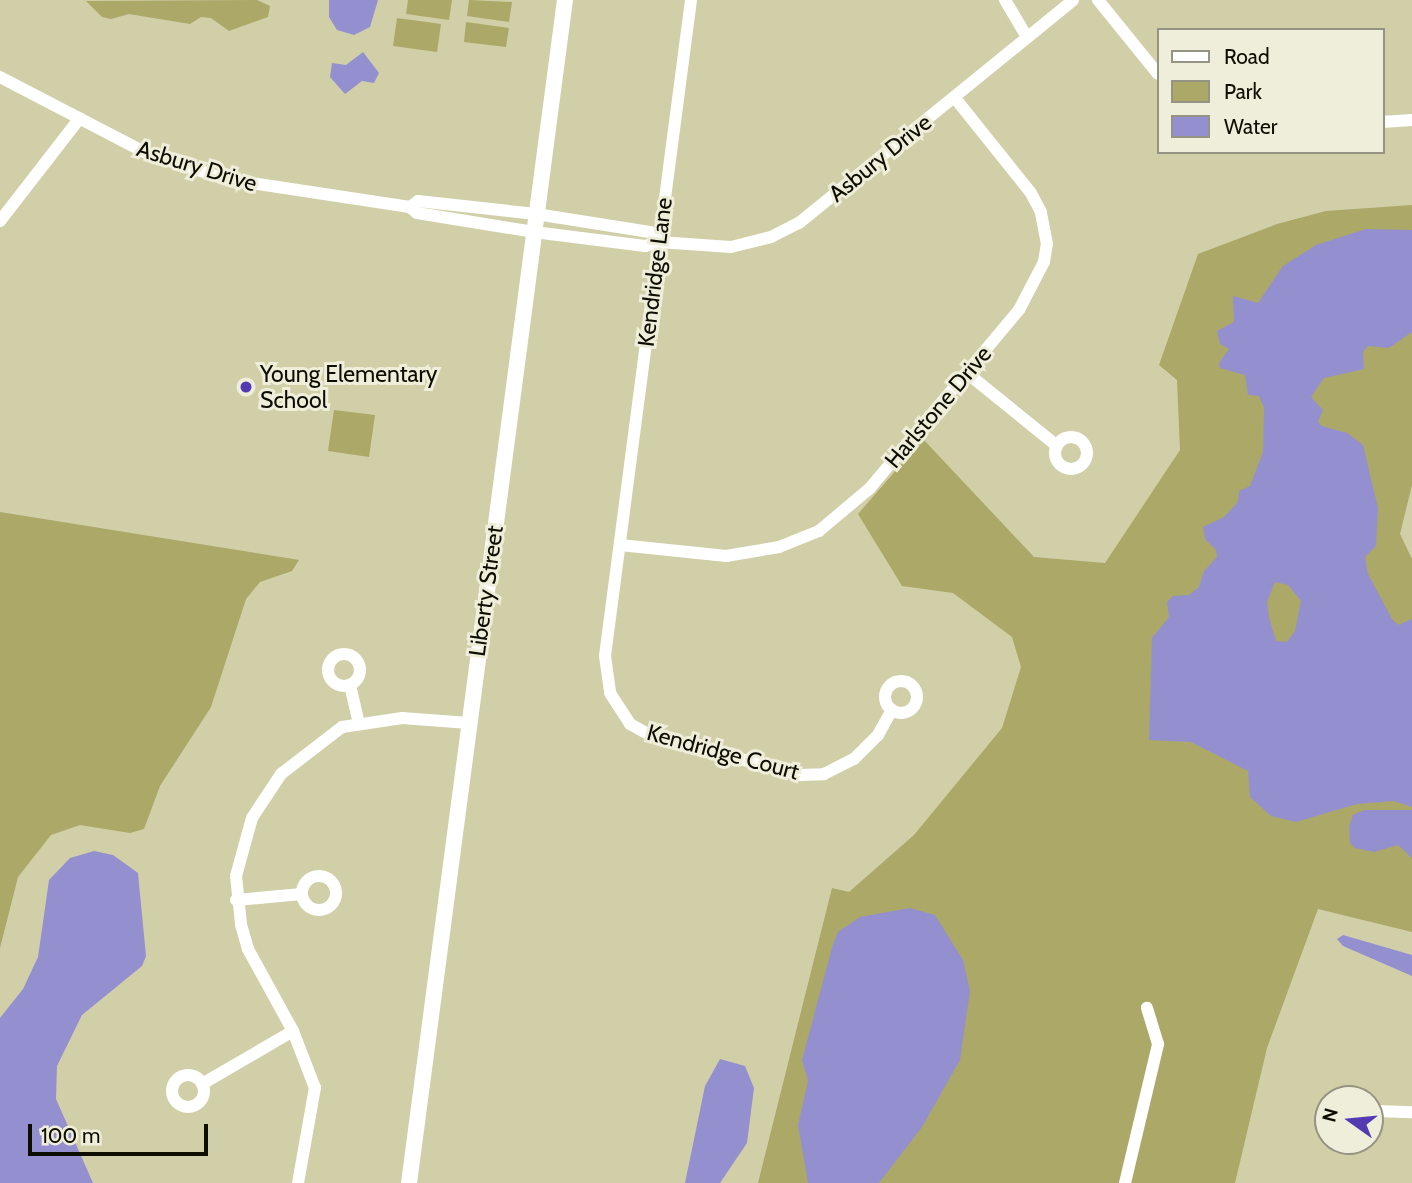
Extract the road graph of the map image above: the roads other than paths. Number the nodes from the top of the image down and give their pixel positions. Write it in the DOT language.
graph roads {
  1 [pos="565,0"];
  2 [pos="691,0"];
  3 [pos="1005,0"];
  4 [pos="1073,0"];
  5 [pos="1098,0"];
  6 [pos="1027,37"];
  7 [pos="1156,72"];
  8 [pos="0,76"];
  9 [pos="955,98"];
  10 [pos="80,118"];
  11 [pos="1412,120"];
  12 [pos="1384,122"];
  13 [pos="410,207"];
  14 [pos="536,214"];
  15 [pos="0,221"];
  16 [pos="534,232"];
  17 [pos="659,242"];
  18 [pos="967,373"];
  19 [pos="1057,446"];
  20 [pos="620,545"];
  21 [pos="350,685"];
  22 [pos="892,710"];
  23 [pos="469,723"];
  24 [pos="359,724"];
  25 [pos="302,894"];
  26 [pos="236,900"];
  27 [pos="1147,1008"];
  28 [pos="293,1031"];
  29 [pos="202,1084"];
  30 [pos="1384,1108"];
  31 [pos="1412,1112"];
  32 [pos="298,1183"];
  33 [pos="409,1183"];
  34 [pos="1125,1183"];
  1 -- 14 [label="street, Liberty Street"];
  2 -- 17 [label="street, Kendridge Lane"];
  3 -- 6 [label="street"];
  4 -- 6 [label="street, Asbury Drive"];
  5 -- 7 [label="street"];
  6 -- 9 [label="street, Asbury Drive"];
  8 -- 10 [label="street, Asbury Drive"];
  9 -- 17 [label="street, Asbury Drive"];
  9 -- 18 [label="street, Harlstone Drive"];
  10 -- 13 [label="street, Asbury Drive"];
  10 -- 15 [label="street"];
  11 -- 12 [label="street"];
  13 -- 14 [label="street, Asbury Drive"];
  13 -- 16 [label="street, Asbury Drive"];
  14 -- 16 [label="street, Liberty Street"];
  14 -- 17 [label="street, Asbury Drive"];
  16 -- 17 [label="street, Asbury Drive"];
  16 -- 23 [label="street, Liberty Street"];
  17 -- 20 [label="street, Kendridge Lane"];
  18 -- 19 [label="street"];
  18 -- 20 [label="street, Harlstone Drive"];
  20 -- 22 [label="street, Kendridge Court"];
  21 -- 24 [label="street"];
  23 -- 24 [label="street"];
  23 -- 33 [label="street, Liberty Street"];
  24 -- 26 [label="street"];
  25 -- 26 [label="street"];
  26 -- 28 [label="street"];
  27 -- 34 [label="street"];
  28 -- 29 [label="street"];
  28 -- 32 [label="street"];
  30 -- 31 [label="street"];
}
